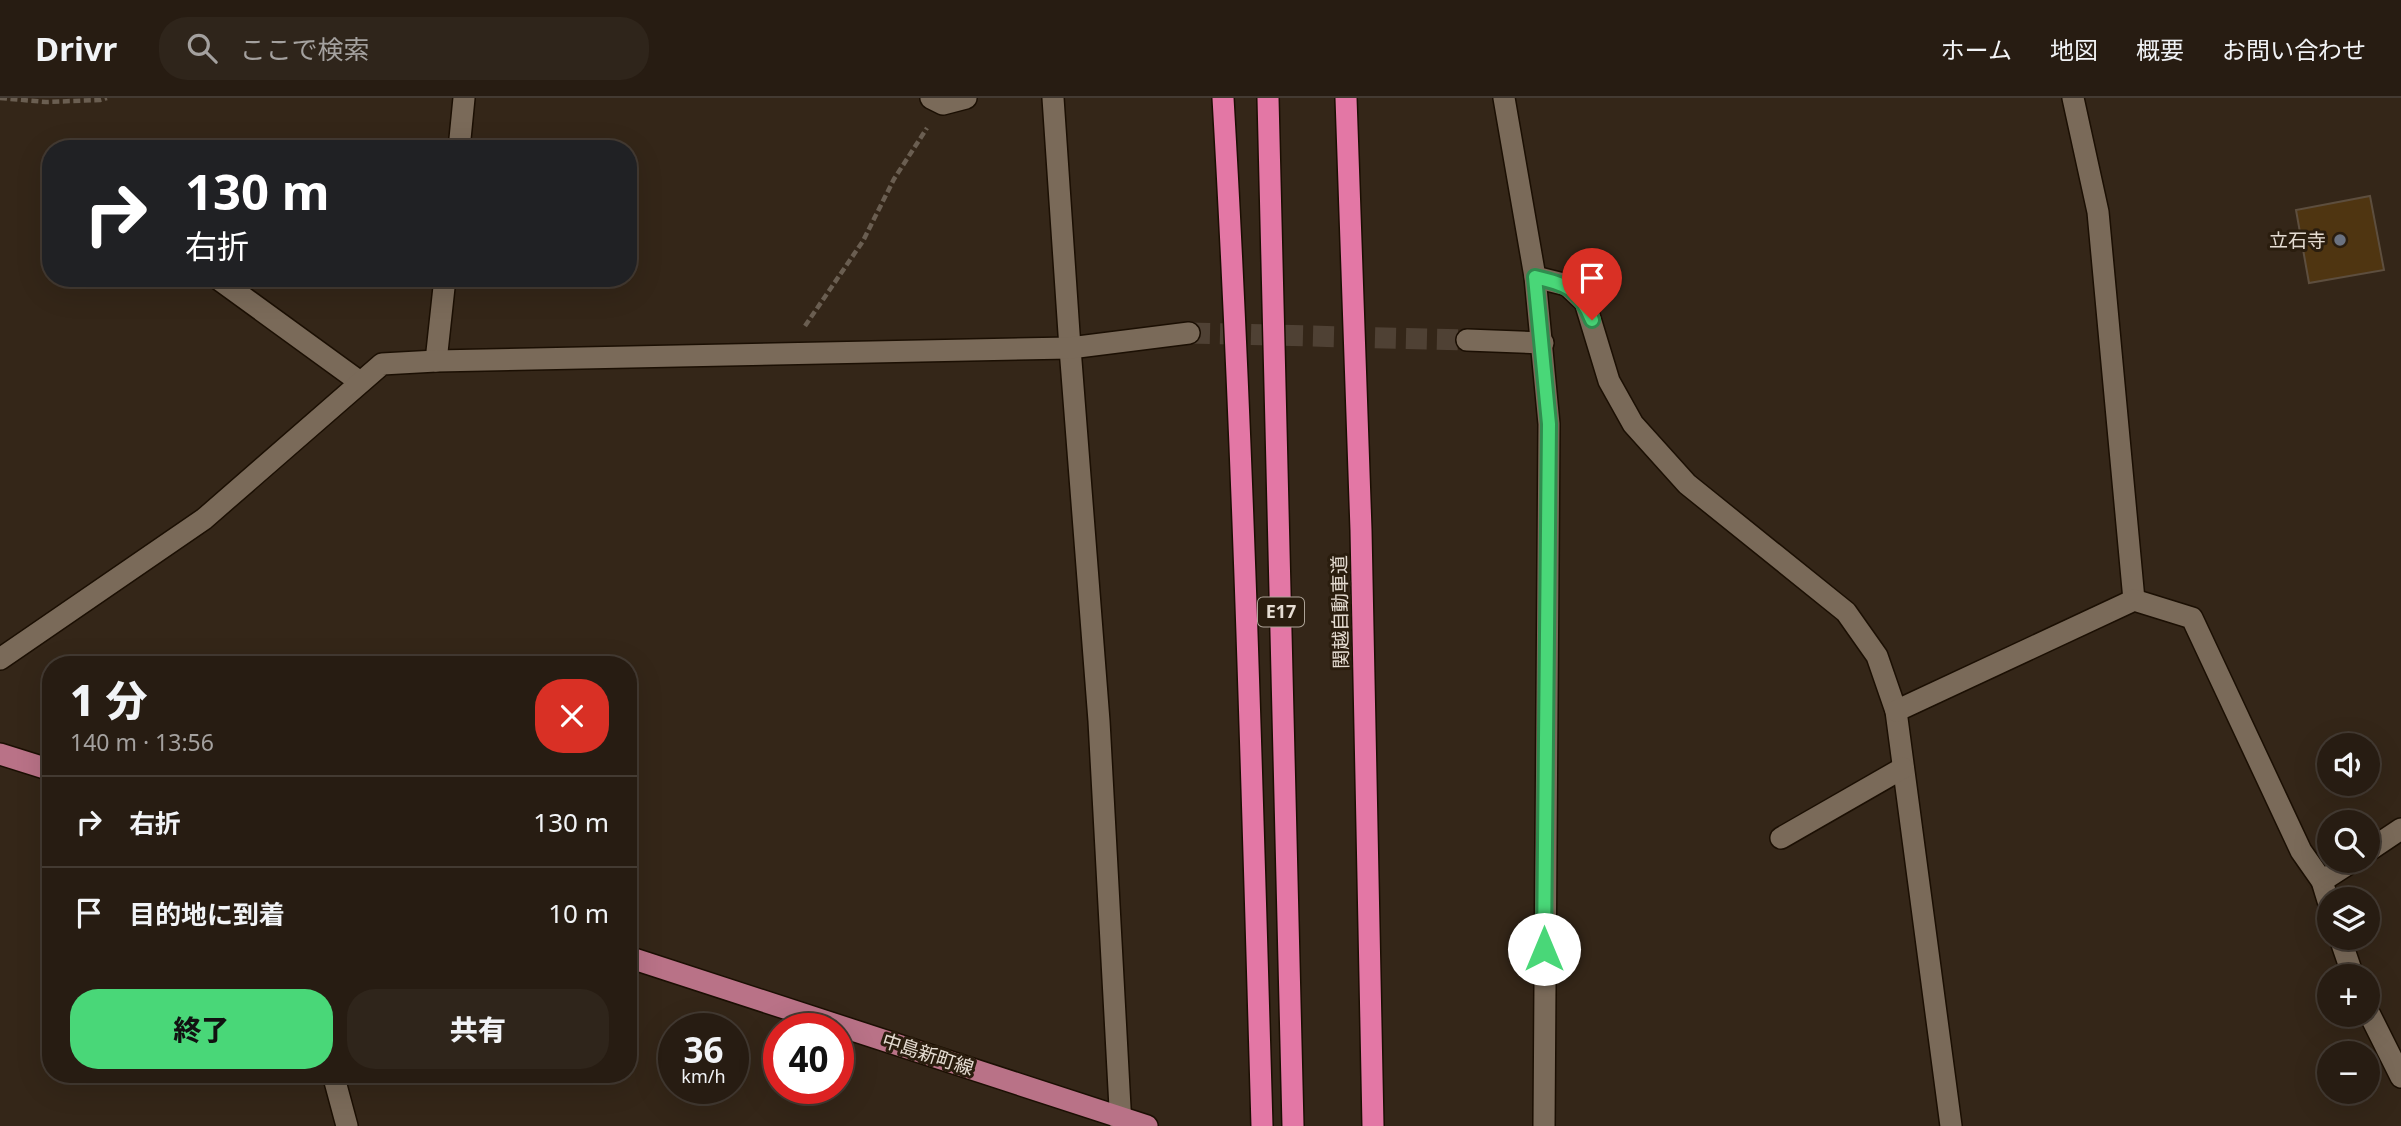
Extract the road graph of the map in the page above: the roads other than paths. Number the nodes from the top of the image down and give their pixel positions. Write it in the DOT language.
graph roads {
  1 [pos="464,98"];
  2 [pos="966,98"];
  3 [pos="1053,98"];
  4 [pos="1223,98"];
  5 [pos="1268,98"];
  6 [pos="1346,98"];
  7 [pos="1504,98"];
  8 [pos="2073,98"];
  9 [pos="937,101"];
  10 [pos="460,140"];
  11 [pos="1535,277"];
  12 [pos="229,287"];
  13 [pos="444,287"];
  14 [pos="1189,333"];
  15 [pos="1467,340"];
  16 [pos="1543,343"];
  17 [pos="1070,348"];
  18 [pos="436,361"];
  19 [pos="360,382"];
  20 [pos="2134,600"];
  21 [pos="0,659"];
  22 [pos="1896,711"];
  23 [pos="0,754"];
  24 [pos="42,767"];
  25 [pos="1903,768"];
  26 [pos="2401,829"];
  27 [pos="1781,838"];
  28 [pos="2380,843"];
  29 [pos="2334,873"];
  30 [pos="2322,881"];
  31 [pos="2324,887"];
  32 [pos="637,960"];
  33 [pos="2376,1027"];
  34 [pos="2401,1077"];
  35 [pos="335,1083"];
  36 [pos="1121,1121"];
  37 [pos="347,1126"];
  38 [pos="1147,1126"];
  39 [pos="1262,1126"];
  40 [pos="1293,1126"];
  41 [pos="1373,1126"];
  42 [pos="1544,1126"];
  43 [pos="1951,1126"];
  1 -- 10 [label="street"];
  2 -- 9 [label="street"];
  3 -- 17 [label="street"];
  4 -- 39 [label="highway"];
  5 -- 40 [label="highway, E17"];
  6 -- 41 [label="highway, 関越自動車道"];
  7 -- 11 [label="street"];
  8 -- 20 [label="street"];
  11 -- 16 [label="street"];
  11 -- 22 [label="street"];
  12 -- 19 [label="street"];
  13 -- 18 [label="street"];
  14 -- 17 [label="street"];
  15 -- 16 [label="street"];
  16 -- 42 [label="street"];
  17 -- 18 [label="street"];
  17 -- 36 [label="street"];
  18 -- 19 [label="street"];
  19 -- 21 [label="street"];
  20 -- 22 [label="street"];
  20 -- 30 [label="street"];
  22 -- 25 [label="street"];
  23 -- 24 [label="main road"];
  25 -- 27 [label="street"];
  25 -- 43 [label="street"];
  26 -- 28 [label="street"];
  29 -- 30 [label="street"];
  30 -- 31 [label="street"];
  32 -- 36 [label="main road, 中島新町線"];
  33 -- 34 [label="street"];
  35 -- 37 [label="street"];
  36 -- 38 [label="main road, 中島新町線"];
}
